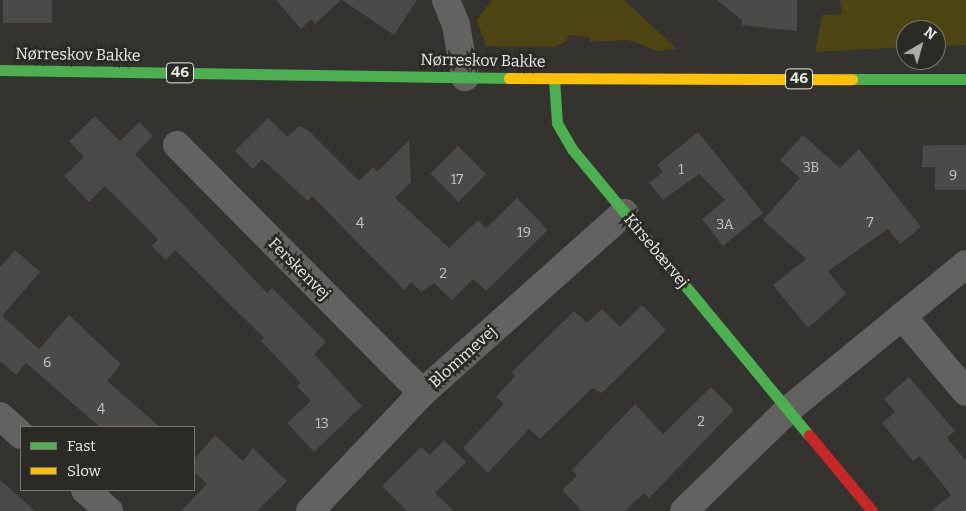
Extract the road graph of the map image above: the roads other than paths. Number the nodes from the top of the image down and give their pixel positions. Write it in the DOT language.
graph roads {
  1 [pos="446,0"];
  2 [pos="0,70"];
  3 [pos="465,77"];
  4 [pos="554,79"];
  5 [pos="966,79"];
  6 [pos="177,145"];
  7 [pos="624,213"];
  8 [pos="966,264"];
  9 [pos="902,316"];
  10 [pos="966,392"];
  11 [pos="422,393"];
  12 [pos="789,409"];
  13 [pos="0,416"];
  14 [pos="20,434"];
  15 [pos="86,491"];
  16 [pos="109,511"];
  17 [pos="310,511"];
  18 [pos="684,511"];
  19 [pos="872,511"];
  1 -- 3 [label="street"];
  2 -- 3 [label="main road, Nørreskov Bakke / 46"];
  3 -- 4 [label="main road, Nørreskov Bakke / 46"];
  4 -- 5 [label="main road, Nørreskov Bakke / 46"];
  4 -- 7 [label="main road, Kirsebærvej"];
  6 -- 11 [label="street, Ferskenvej"];
  7 -- 11 [label="street, Blommevej"];
  7 -- 12 [label="main road, Kirsebærvej"];
  8 -- 9 [label="street"];
  9 -- 10 [label="street"];
  9 -- 12 [label="street"];
  11 -- 17 [label="street, Blommevej"];
  12 -- 18 [label="street"];
  12 -- 19 [label="main road, Kirsebærvej"];
  13 -- 14 [label="street"];
  15 -- 16 [label="street"];
}
